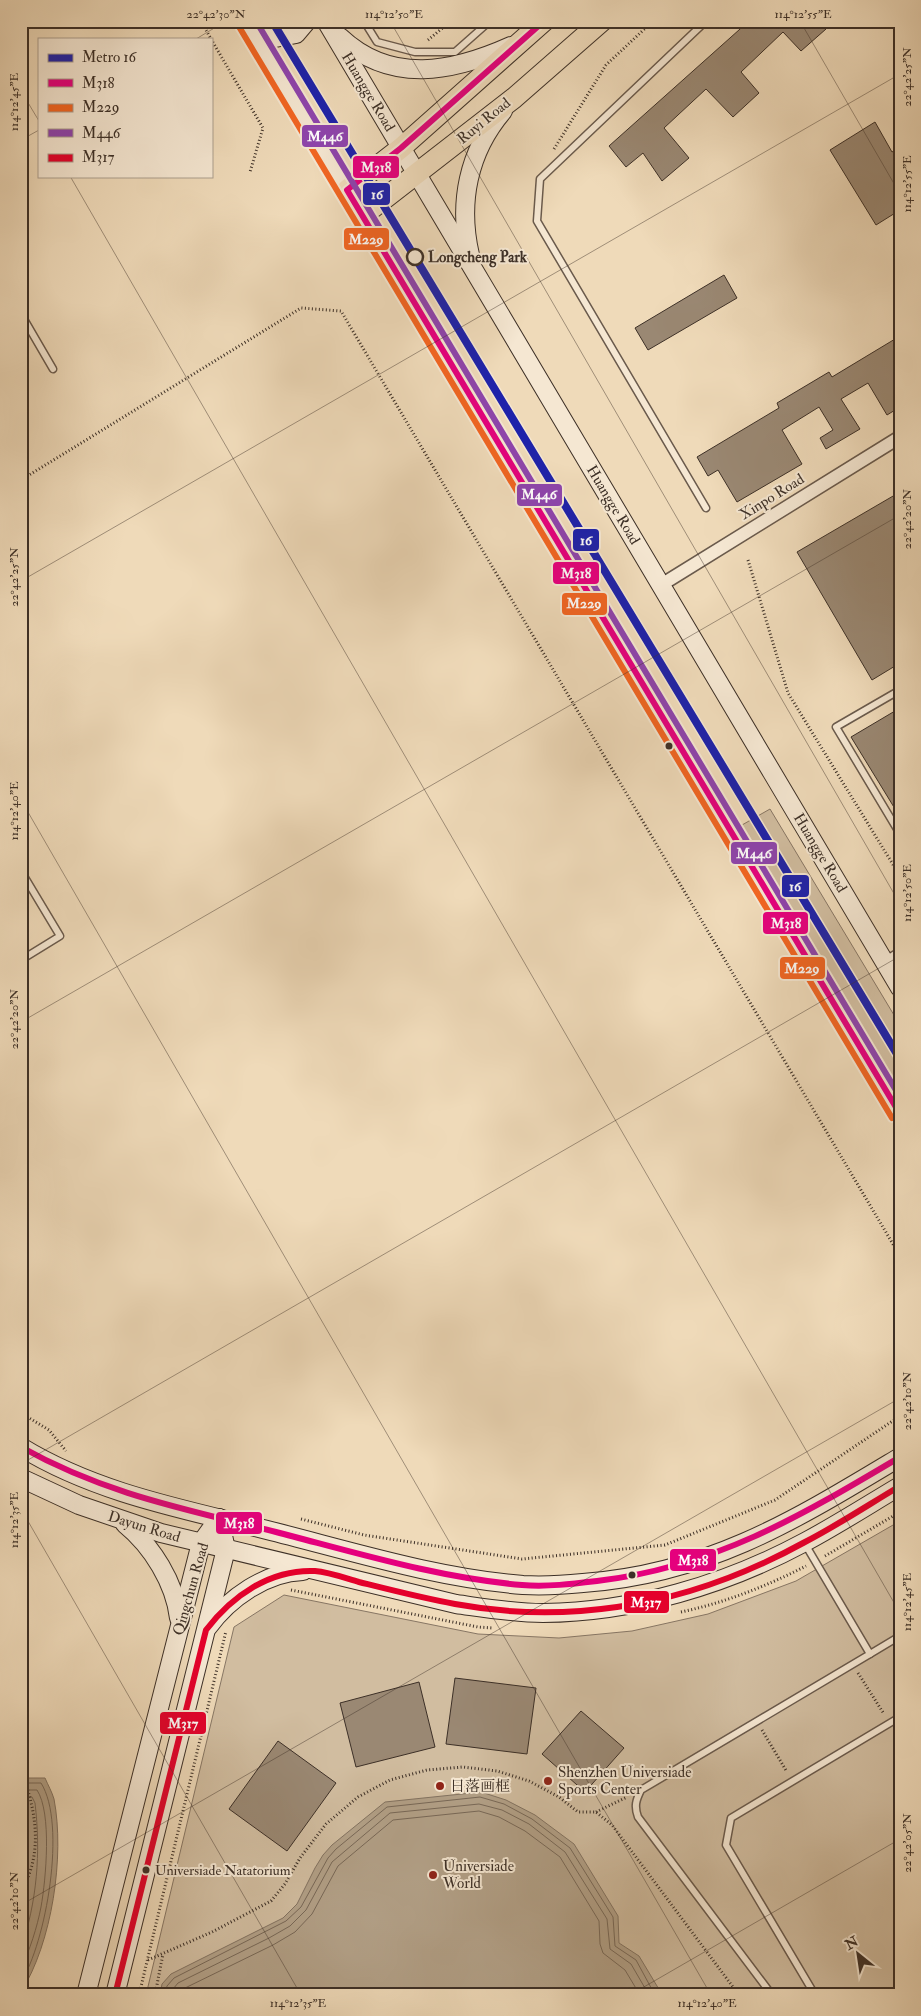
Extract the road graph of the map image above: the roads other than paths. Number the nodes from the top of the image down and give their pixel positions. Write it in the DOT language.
graph roads {
  1 [pos="307,21"];
  2 [pos="364,21"];
  3 [pos="490,21"];
  4 [pos="544,21"];
  5 [pos="602,21"];
  6 [pos="706,21"];
  7 [pos="247,24"];
  8 [pos="328,24"];
  9 [pos="521,42"];
  10 [pos="514,98"];
  11 [pos="401,148"];
  12 [pos="417,175"];
  13 [pos="347,190"];
  14 [pos="362,216"];
  15 [pos="474,270"];
  16 [pos="21,314"];
  17 [pos="53,369"];
  18 [pos="900,437"];
  19 [pos="706,508"];
  20 [pos="660,585"];
  21 [pos="900,690"];
  22 [pos="900,834"];
  23 [pos="21,872"];
  24 [pos="900,951"];
  25 [pos="21,960"];
  26 [pos="884,961"];
  27 [pos="900,988"];
  28 [pos="900,1114"];
  29 [pos="21,1447"];
  30 [pos="900,1457"];
  31 [pos="21,1478"];
  32 [pos="900,1486"];
  33 [pos="219,1518"];
  34 [pos="120,1521"];
  35 [pos="805,1542"];
  36 [pos="201,1543"];
  37 [pos="226,1549"];
  38 [pos="316,1571"];
  39 [pos="180,1625"];
  40 [pos="206,1630"];
  41 [pos="900,1636"];
  42 [pos="870,1654"];
  43 [pos="900,1717"];
  44 [pos="86,1995"];
  45 [pos="115,1995"];
  46 [pos="772,1995"];
  47 [pos="814,1995"];
  1 -- 7 [label="street"];
  2 -- 3 [label="lane"];
  4 -- 9 [label="main road"];
  5 -- 10 [label="main road, Ruyi Road"];
  6 -- 19 [label="lane"];
  7 -- 13 [label="street"];
  8 -- 9 [label="street"];
  8 -- 11 [label="street, Huangge Road"];
  9 -- 11 [label="main road"];
  10 -- 12 [label="main road, Ruyi Road"];
  10 -- 15 [label="street"];
  11 -- 12 [label="street, Huangge Road"];
  11 -- 13 [label="main road"];
  12 -- 14 [label="main road, Ruyi Road"];
  12 -- 15 [label="street, Huangge Road"];
  13 -- 14 [label="street"];
  14 -- 28 [label="street"];
  15 -- 20 [label="street, Huangge Road"];
  16 -- 17 [label="lane"];
  18 -- 20 [label="street, Xinpo Road"];
  20 -- 26 [label="street, Huangge Road"];
  21 -- 22 [label="lane"];
  23 -- 25 [label="lane"];
  24 -- 26 [label="lane"];
  26 -- 27 [label="street, Huangge Road"];
  29 -- 33 [label="street, Dayun Road"];
  30 -- 33 [label="street, Dayun Road"];
  31 -- 34 [label="street, Dayun Road"];
  32 -- 35 [label="street, Dayun Road"];
  33 -- 36 [label="street, Qingchun Road"];
  33 -- 37 [label="street, Qingchun Road"];
  34 -- 36 [label="street, Dayun Road"];
  34 -- 39 [label="street"];
  35 -- 38 [label="street, Dayun Road"];
  35 -- 42 [label="lane"];
  36 -- 37 [label="street, Dayun Road"];
  36 -- 39 [label="street, Qingchun Road"];
  37 -- 38 [label="street, Dayun Road"];
  37 -- 40 [label="street, Qingchun Road"];
  38 -- 40 [label="street"];
  39 -- 44 [label="street, Qingchun Road"];
  40 -- 45 [label="street, Qingchun Road"];
  41 -- 42 [label="lane"];
  42 -- 46 [label="lane"];
  43 -- 47 [label="lane"];
}
